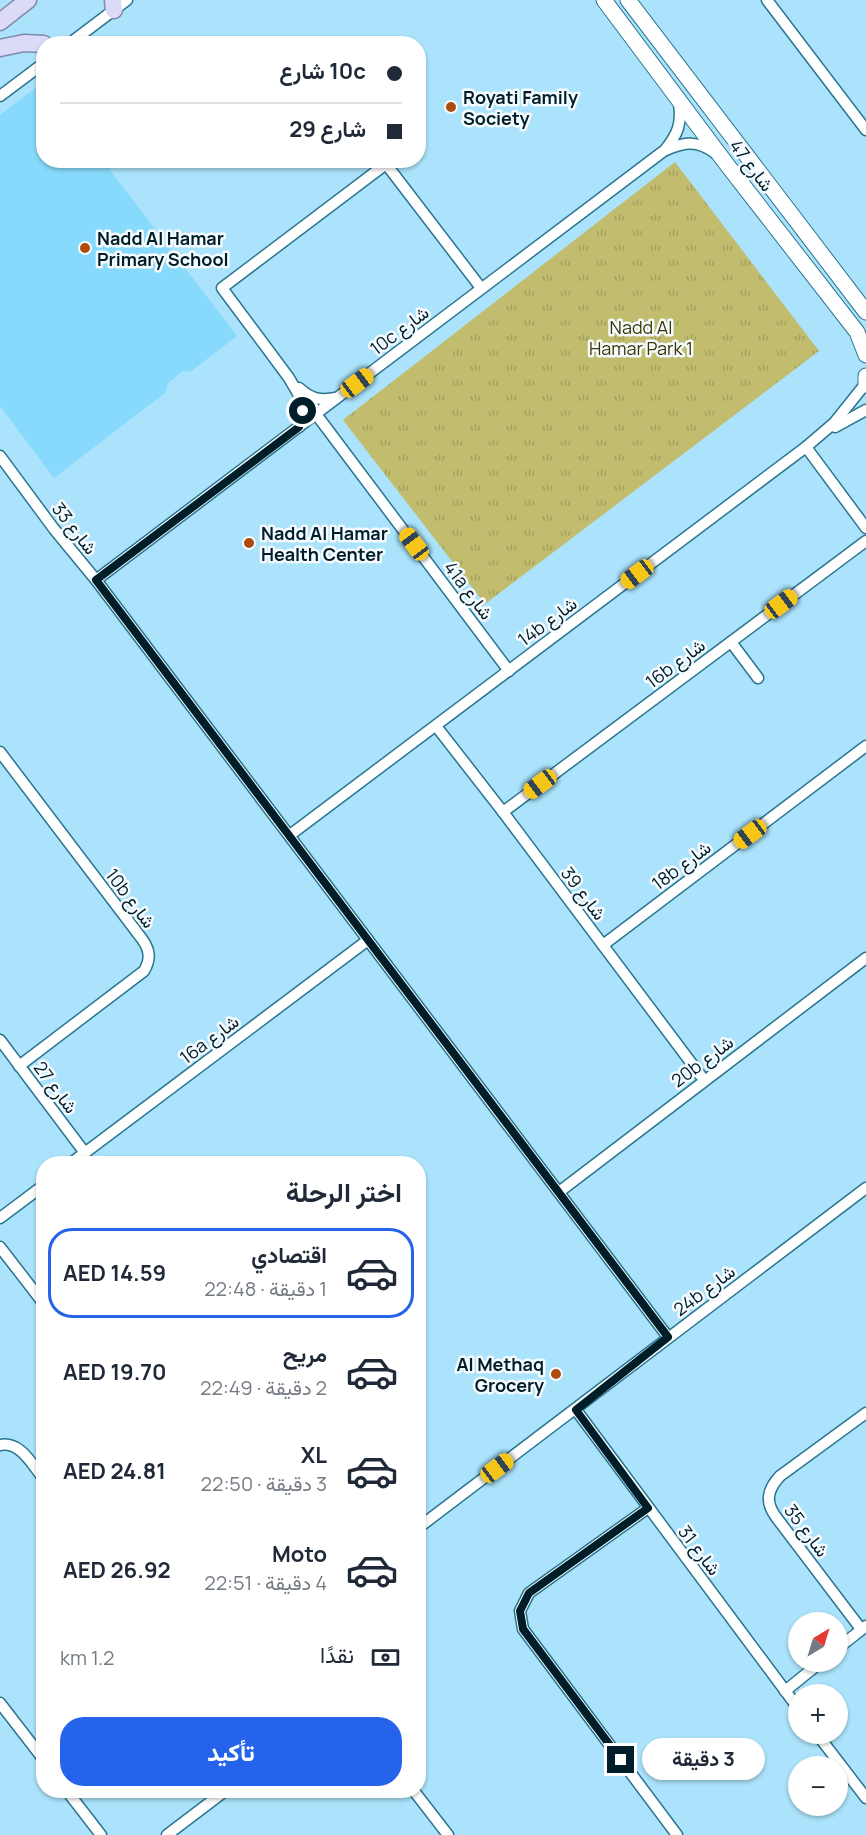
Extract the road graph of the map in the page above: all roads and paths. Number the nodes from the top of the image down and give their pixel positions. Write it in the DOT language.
graph roads {
  1 [pos="28,0"];
  2 [pos="603,0"];
  3 [pos="628,0"];
  4 [pos="767,0"];
  5 [pos="118,3"];
  6 [pos="0,22"];
  7 [pos="79,36"];
  8 [pos="36,44"];
  9 [pos="0,48"];
  10 [pos="36,69"];
  11 [pos="0,96"];
  12 [pos="678,99"];
  13 [pos="866,130"];
  14 [pos="665,150"];
  15 [pos="723,159"];
  16 [pos="376,168"];
  17 [pos="389,168"];
  18 [pos="481,288"];
  19 [pos="866,312"];
  20 [pos="866,355"];
  21 [pos="866,376"];
  22 [pos="289,378"];
  23 [pos="866,384"];
  24 [pos="339,397"];
  25 [pos="866,410"];
  26 [pos="316,414"];
  27 [pos="299,427"];
  28 [pos="825,433"];
  29 [pos="806,447"];
  30 [pos="0,456"];
  31 [pos="866,528"];
  32 [pos="866,541"];
  33 [pos="96,580"];
  34 [pos="730,642"];
  35 [pos="509,671"];
  36 [pos="758,678"];
  37 [pos="436,726"];
  38 [pos="866,746"];
  39 [pos="0,752"];
  40 [pos="503,812"];
  41 [pos="290,836"];
  42 [pos="368,940"];
  43 [pos="603,945"];
  44 [pos="866,958"];
  45 [pos="0,1040"];
  46 [pos="19,1066"];
  47 [pos="705,1080"];
  48 [pos="85,1153"];
  49 [pos="81,1156"];
  50 [pos="866,1188"];
  51 [pos="36,1191"];
  52 [pos="559,1192"];
  53 [pos="0,1218"];
  54 [pos="0,1247"];
  55 [pos="36,1294"];
  56 [pos="668,1337"];
  57 [pos="576,1410"];
  58 [pos="866,1413"];
  59 [pos="0,1445"];
  60 [pos="36,1469"];
  61 [pos="648,1508"];
  62 [pos="426,1522"];
  63 [pos="863,1627"];
  64 [pos="848,1640"];
  65 [pos="809,1672"];
  66 [pos="785,1691"];
  67 [pos="788,1695"];
  68 [pos="0,1703"];
  69 [pos="826,1744"];
  70 [pos="36,1750"];
  71 [pos="866,1797"];
  72 [pos="73,1798"];
  73 [pos="216,1798"];
  74 [pos="419,1798"];
  75 [pos="101,1835"];
  76 [pos="167,1835"];
  77 [pos="448,1835"];
  78 [pos="677,1835"];
  1 -- 6 [label="main road"];
  2 -- 12 [label="street, شارع 47"];
  3 -- 19 [label="street, شارع 47"];
  4 -- 13 [label="street"];
  5 -- 7 [label="street"];
  8 -- 9 [label="main road"];
  10 -- 11 [label="street"];
  12 -- 14 [label="street, 10c شارع"];
  12 -- 15 [label="street, شارع 47"];
  14 -- 15 [label="street, 10c شارع"];
  14 -- 18 [label="street, 10c شارع"];
  15 -- 20 [label="street, شارع 47"];
  16 -- 22 [label="street"];
  17 -- 18 [label="street"];
  18 -- 24 [label="street, 10c شارع"];
  21 -- 23 [label="street"];
  22 -- 24 [label="street"];
  22 -- 27 [label="street"];
  23 -- 28 [label="street, 14b شارع"];
  24 -- 26 [label="street, 10c شارع"];
  25 -- 28 [label="street, 14b شارع"];
  26 -- 27 [label="street, 10c شارع"];
  26 -- 35 [label="street, 41a شارع"];
  27 -- 33 [label="street, 10c شارع"];
  28 -- 29 [label="street, 14b شارع"];
  29 -- 31 [label="street"];
  29 -- 35 [label="street, 14b شارع"];
  30 -- 33 [label="street, شارع 33"];
  32 -- 34 [label="street, 16b شارع"];
  33 -- 41 [label="street, شارع 33"];
  34 -- 36 [label="street"];
  34 -- 40 [label="street, 16b شارع"];
  35 -- 37 [label="street, 14b شارع"];
  37 -- 40 [label="street, شارع 39"];
  37 -- 41 [label="street, 14b شارع"];
  38 -- 43 [label="street, 18b شارع"];
  39 -- 46 [label="street, 10b شارع"];
  40 -- 43 [label="street, شارع 39"];
  41 -- 42 [label="street, شارع 33"];
  42 -- 48 [label="street, 16a شارع"];
  42 -- 52 [label="street, شارع 33"];
  43 -- 47 [label="street, شارع 39"];
  44 -- 47 [label="street, 20b شارع"];
  45 -- 46 [label="street, شارع 27"];
  46 -- 48 [label="street, شارع 27"];
  47 -- 52 [label="street, 20b شارع"];
  48 -- 49 [label="street, 16a شارع"];
  50 -- 56 [label="street, 24b شارع"];
  51 -- 53 [label="street"];
  52 -- 56 [label="street, شارع 33"];
  54 -- 55 [label="street"];
  56 -- 57 [label="street, 24b شارع"];
  57 -- 61 [label="street, شارع 31"];
  57 -- 62 [label="street, 24b شارع"];
  58 -- 63 [label="street, شارع 35"];
  59 -- 60 [label="street"];
  61 -- 66 [label="street, شارع 31"];
  61 -- 78 [label="street"];
  63 -- 64 [label="street"];
  65 -- 66 [label="street"];
  66 -- 67 [label="street, شارع 31"];
  68 -- 70 [label="street"];
  69 -- 71 [label="street"];
  72 -- 75 [label="street"];
  73 -- 76 [label="street"];
  74 -- 77 [label="street"];
}
